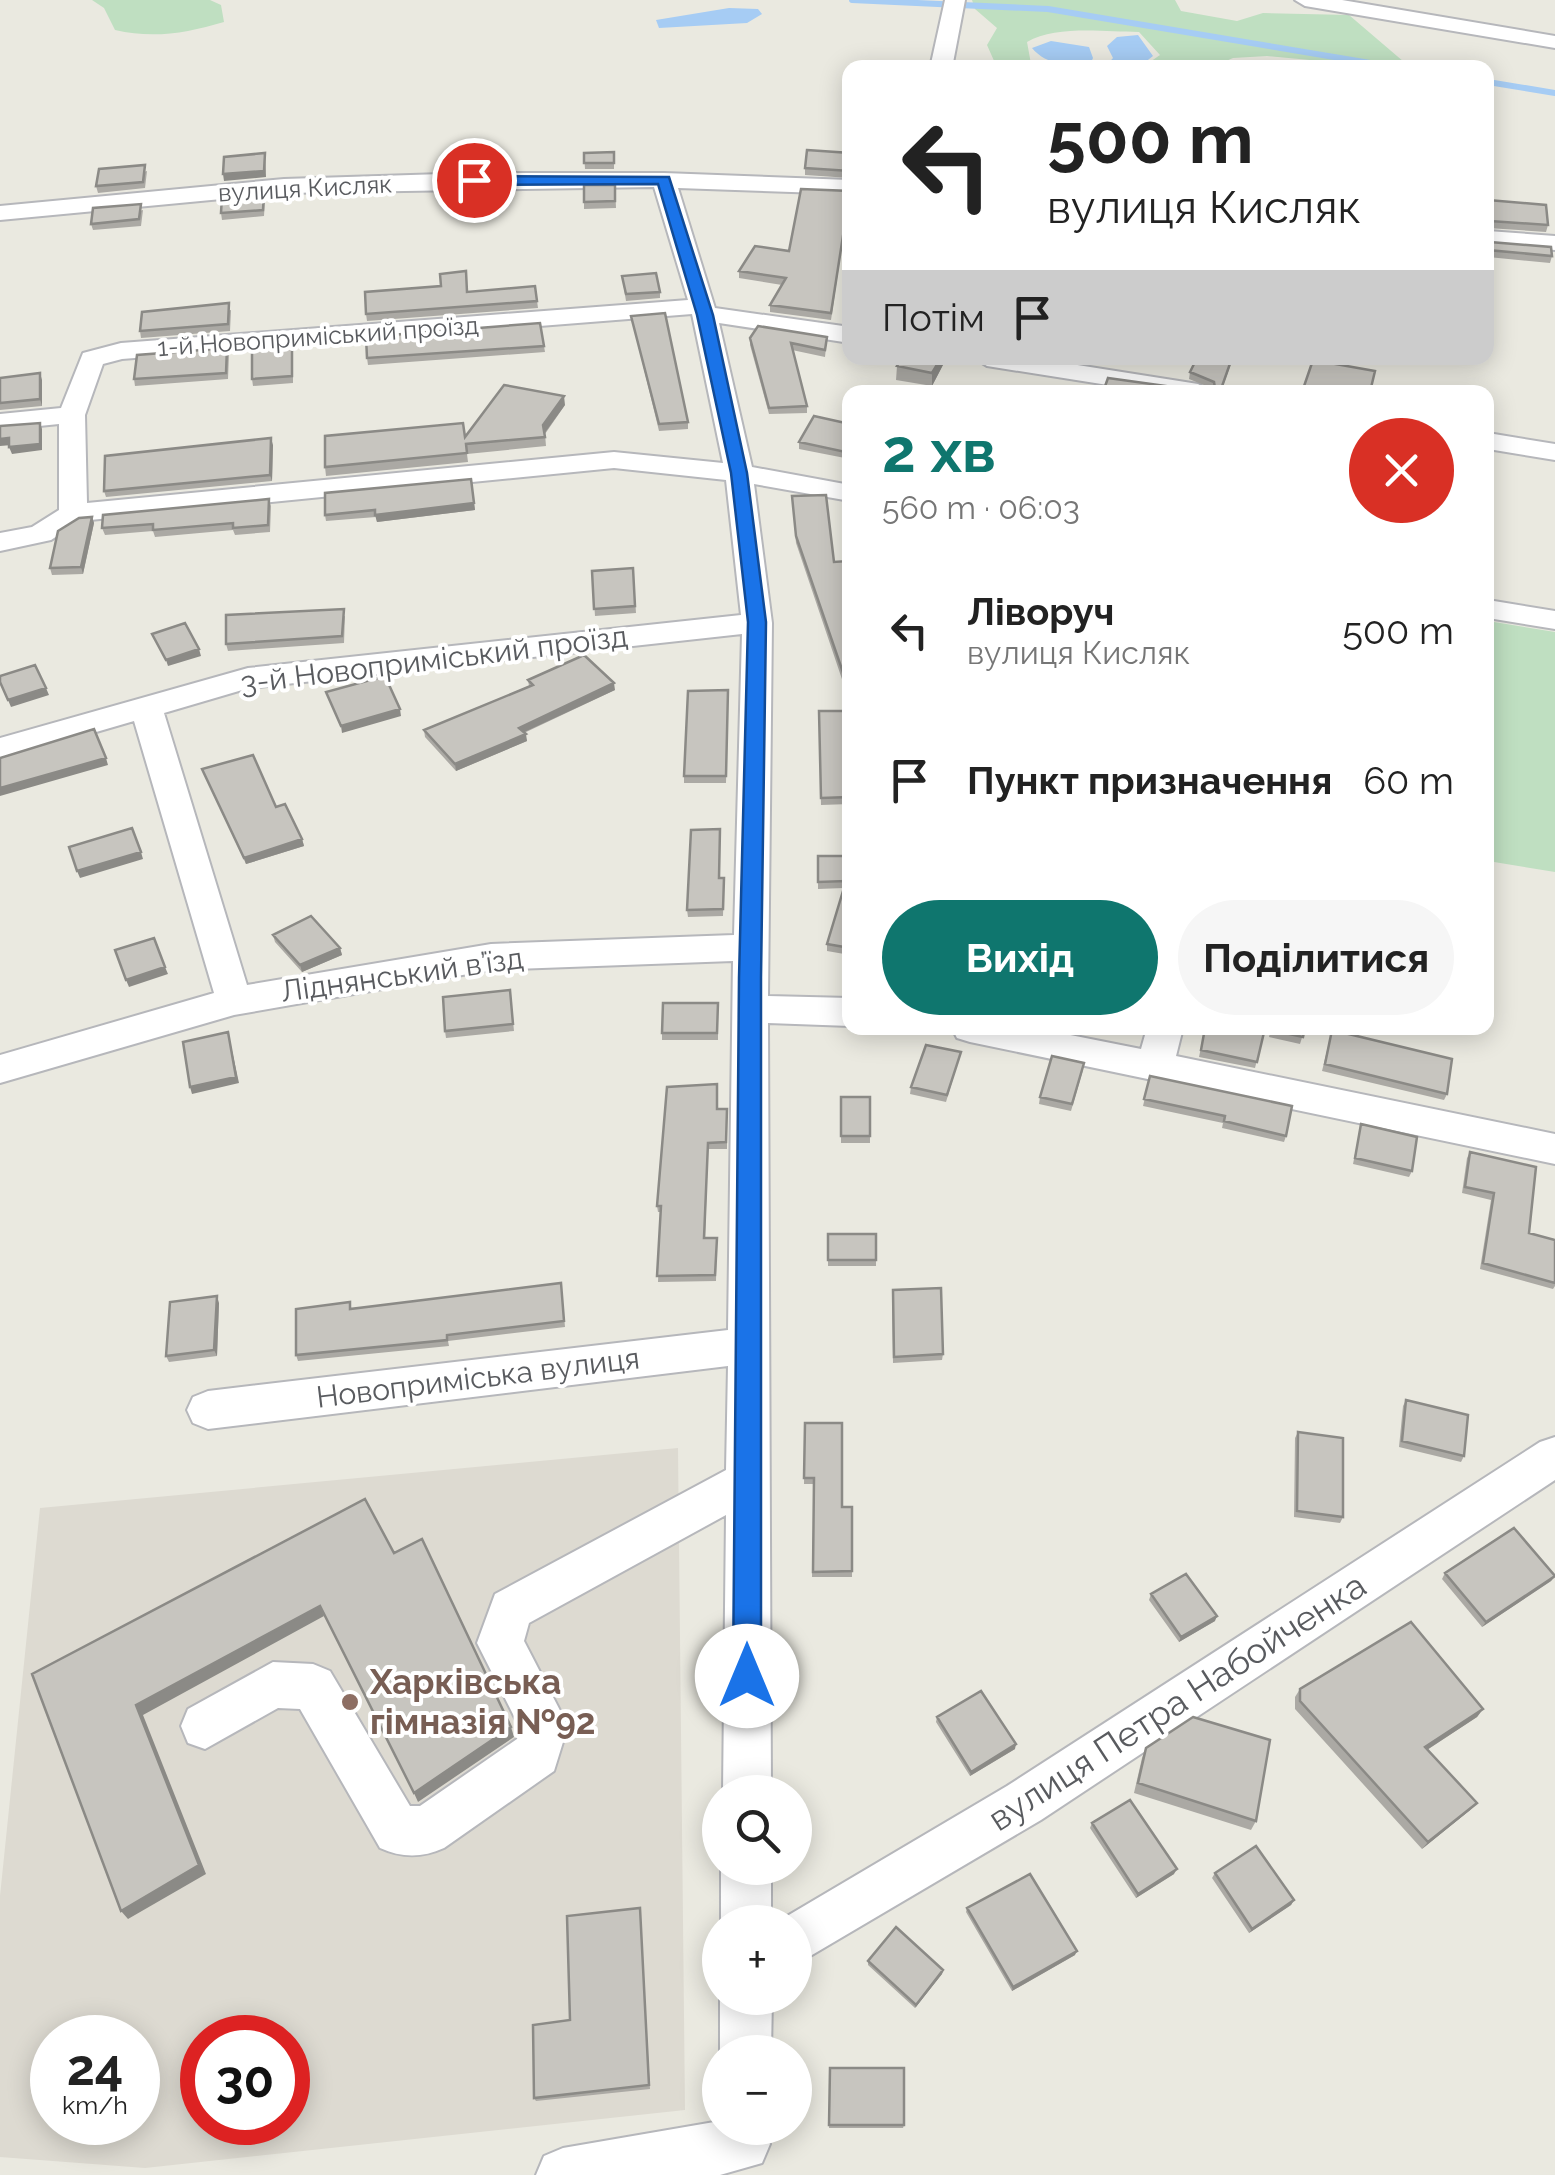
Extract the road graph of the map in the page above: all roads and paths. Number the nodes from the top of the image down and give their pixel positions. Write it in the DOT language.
graph roads {
  1 [pos="954,0"];
  2 [pos="1306,0"];
  3 [pos="1555,42"];
  4 [pos="943,60"];
  5 [pos="664,180"];
  6 [pos="842,187"];
  7 [pos="51,208"];
  8 [pos="0,212"];
  9 [pos="0,228"];
  10 [pos="1494,239"];
  11 [pos="1555,244"];
  12 [pos="703,310"];
  13 [pos="842,334"];
  14 [pos="1030,365"];
  15 [pos="1155,385"];
  16 [pos="72,415"];
  17 [pos="0,422"];
  18 [pos="1494,444"];
  19 [pos="1555,452"];
  20 [pos="739,473"];
  21 [pos="842,492"];
  22 [pos="73,514"];
  23 [pos="0,542"];
  24 [pos="1494,609"];
  25 [pos="1555,620"];
  26 [pos="757,622"];
  27 [pos="146,707"];
  28 [pos="0,749"];
  29 [pos="751,947"];
  30 [pos="234,1001"];
  31 [pos="750,1009"];
  32 [pos="842,1012"];
  33 [pos="1004,1035"];
  34 [pos="1162,1035"];
  35 [pos="1155,1066"];
  36 [pos="0,1069"];
  37 [pos="1555,1149"];
  38 [pos="748,1346"];
  39 [pos="208,1410"];
  40 [pos="1555,1456"];
  41 [pos="748,1481"];
  42 [pos="205,1726"];
  43 [pos="747,1775"];
  44 [pos="812,1930"];
  45 [pos="743,2149"];
  46 [pos="563,2175"];
  1 -- 4 [label="street"];
  2 -- 3 [label="street"];
  5 -- 6 [label="street, вулиця Кисляк"];
  5 -- 7 [label="street, вулиця Кисляк"];
  5 -- 12 [label="street"];
  7 -- 8 [label="street, вулиця Кисляк"];
  7 -- 9 [label="street"];
  10 -- 11 [label="street"];
  12 -- 13 [label="street"];
  12 -- 16 [label="street, 1-й Новоприміський проїзд"];
  12 -- 20 [label="street"];
  14 -- 15 [label="street"];
  16 -- 17 [label="street"];
  16 -- 22 [label="street, 1-й Новоприміський проїзд"];
  18 -- 19 [label="street"];
  20 -- 21 [label="street"];
  20 -- 22 [label="street"];
  20 -- 26 [label="street"];
  22 -- 23 [label="street"];
  24 -- 25 [label="street"];
  26 -- 27 [label="street, 3-й Новоприміський проїзд"];
  26 -- 29 [label="street"];
  27 -- 28 [label="street, 3-й Новоприміський проїзд"];
  27 -- 30 [label="street"];
  29 -- 30 [label="street, Ліднянський в’їзд"];
  29 -- 31 [label="street"];
  30 -- 36 [label="street, Ліднянський в’їзд"];
  31 -- 32 [label="street"];
  31 -- 38 [label="street"];
  33 -- 35 [label="street"];
  34 -- 35 [label="street"];
  35 -- 37 [label="street"];
  38 -- 39 [label="street, Новоприміська вулиця"];
  38 -- 41 [label="street"];
  40 -- 44 [label="street, вулиця Петра Набойченка"];
  41 -- 42 [label="street"];
  41 -- 43 [label="street"];
  45 -- 46 [label="street"];
}
